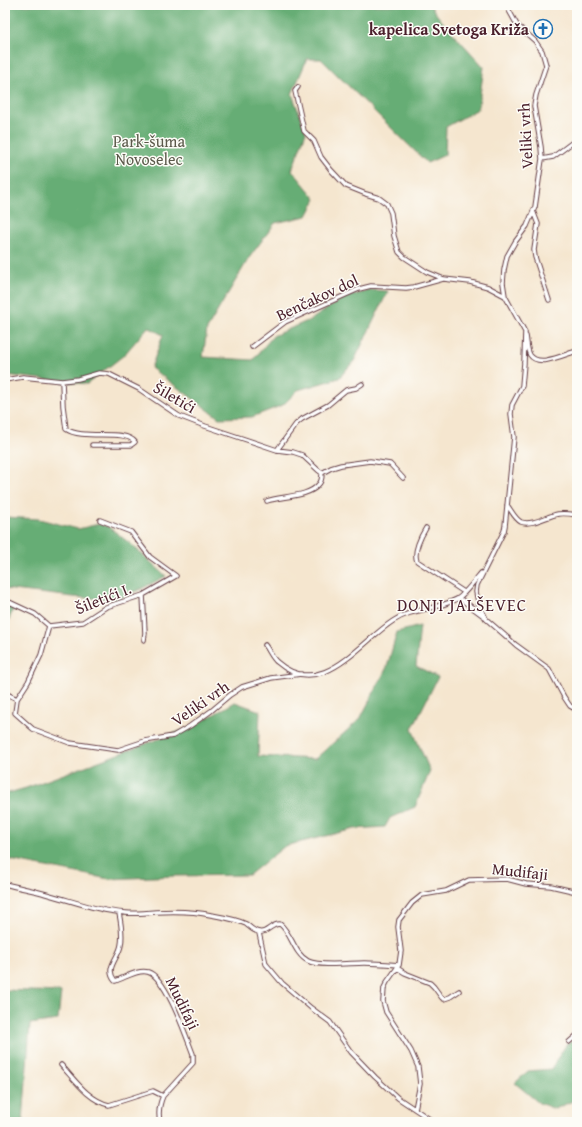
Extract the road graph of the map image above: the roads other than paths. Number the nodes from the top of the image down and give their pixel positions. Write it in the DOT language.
graph roads {
  1 [pos="506,5"];
  2 [pos="298,87"];
  3 [pos="577,139"];
  4 [pos="542,159"];
  5 [pos="533,212"];
  6 [pos="444,279"];
  7 [pos="505,296"];
  8 [pos="549,300"];
  9 [pos="525,332"];
  10 [pos="252,347"];
  11 [pos="577,350"];
  12 [pos="5,380"];
  13 [pos="62,381"];
  14 [pos="362,384"];
  15 [pos="92,445"];
  16 [pos="277,450"];
  17 [pos="322,473"];
  18 [pos="403,478"];
  19 [pos="267,501"];
  20 [pos="507,505"];
  21 [pos="577,515"];
  22 [pos="100,520"];
  23 [pos="426,528"];
  24 [pos="486,567"];
  25 [pos="464,592"];
  26 [pos="143,595"];
  27 [pos="458,599"];
  28 [pos="5,600"];
  29 [pos="486,618"];
  30 [pos="49,626"];
  31 [pos="144,640"];
  32 [pos="265,645"];
  33 [pos="301,674"];
  34 [pos="5,694"];
  35 [pos="17,699"];
  36 [pos="577,710"];
  37 [pos="5,884"];
  38 [pos="577,892"];
  39 [pos="119,913"];
  40 [pos="259,932"];
  41 [pos="398,966"];
  42 [pos="459,991"];
  43 [pos="577,1035"];
  44 [pos="569,1042"];
  45 [pos="61,1065"];
  46 [pos="163,1096"];
  47 [pos="415,1109"];
  48 [pos="160,1122"];
  49 [pos="434,1122"];
  1 -- 4 [label="street, Veliki vrh"];
  2 -- 6 [label="street"];
  3 -- 4 [label="street"];
  4 -- 5 [label="street, Veliki vrh"];
  5 -- 7 [label="street, Veliki vrh"];
  5 -- 8 [label="street"];
  6 -- 7 [label="street"];
  6 -- 10 [label="street, Benčakov dol"];
  7 -- 9 [label="street, Veliki vrh"];
  9 -- 11 [label="street"];
  9 -- 20 [label="street"];
  12 -- 13 [label="street, Šiletići"];
  13 -- 15 [label="street"];
  13 -- 16 [label="street, Šiletići"];
  14 -- 16 [label="street"];
  16 -- 17 [label="street, Šiletići"];
  17 -- 18 [label="street"];
  17 -- 19 [label="street"];
  20 -- 21 [label="street"];
  20 -- 24 [label="street"];
  22 -- 26 [label="street, Šiletići I."];
  23 -- 25 [label="street"];
  24 -- 25 [label="street"];
  24 -- 29 [label="street"];
  25 -- 27 [label="street"];
  26 -- 30 [label="street, Šiletići I."];
  26 -- 31 [label="street, Šiletići I."];
  27 -- 29 [label="street"];
  27 -- 33 [label="street, Veliki vrh"];
  28 -- 30 [label="street"];
  29 -- 36 [label="street"];
  30 -- 35 [label="street"];
  32 -- 33 [label="street, Veliki vrh"];
  33 -- 35 [label="street, Veliki vrh"];
  34 -- 35 [label="street"];
  37 -- 39 [label="street"];
  38 -- 41 [label="street, Mudifaji"];
  39 -- 40 [label="street"];
  39 -- 46 [label="street, Mudifaji"];
  40 -- 41 [label="street"];
  40 -- 47 [label="street"];
  41 -- 42 [label="street"];
  41 -- 47 [label="street, Mudifaji"];
  43 -- 44 [label="street"];
  45 -- 46 [label="street"];
  46 -- 48 [label="street"];
  47 -- 49 [label="street"];
}
